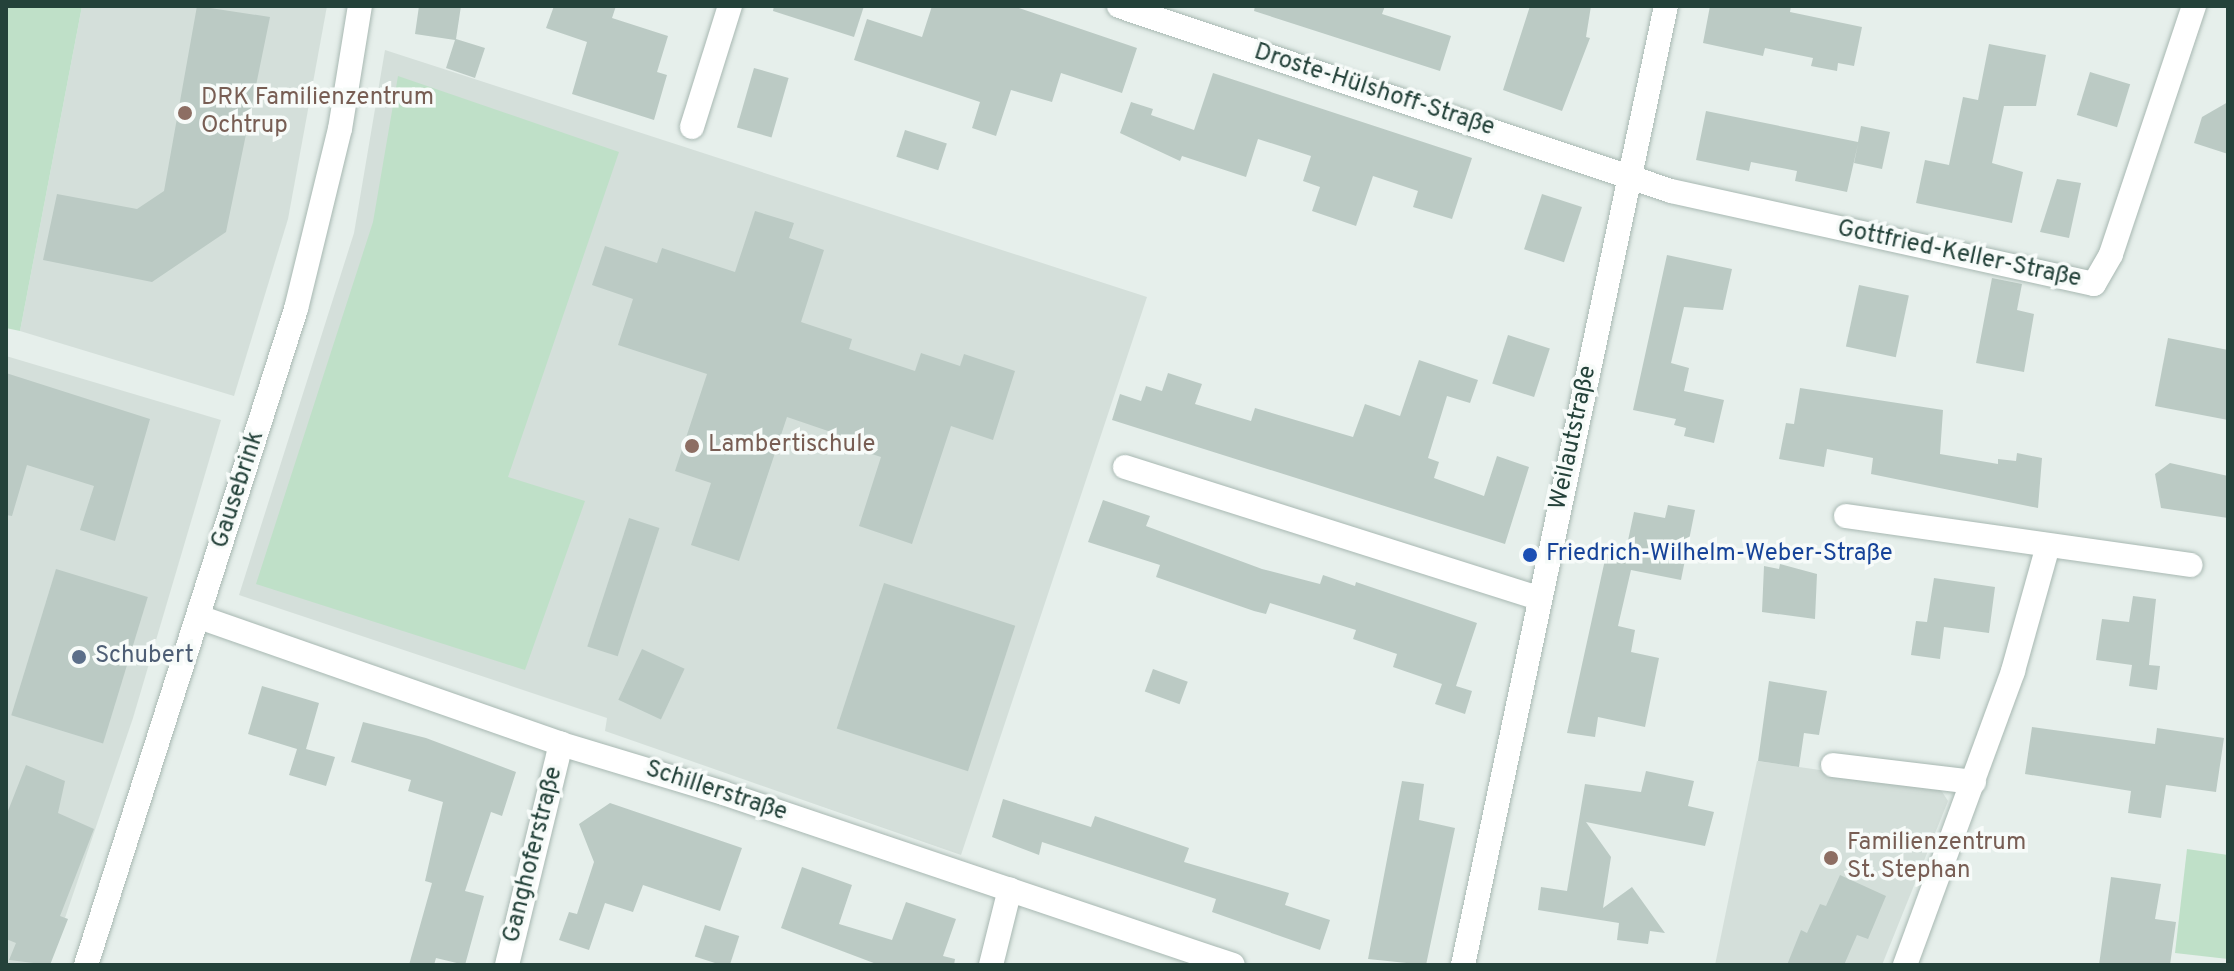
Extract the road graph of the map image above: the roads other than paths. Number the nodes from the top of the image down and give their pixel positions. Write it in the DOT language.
graph roads {
  1 [pos="360,6"];
  2 [pos="730,6"];
  3 [pos="1119,6"];
  4 [pos="1666,6"];
  5 [pos="2194,6"];
  6 [pos="692,127"];
  7 [pos="1630,176"];
  8 [pos="1125,467"];
  9 [pos="1846,516"];
  10 [pos="2048,546"];
  11 [pos="2191,565"];
  12 [pos="1540,599"];
  13 [pos="199,617"];
  14 [pos="561,744"];
  15 [pos="1833,765"];
  16 [pos="1974,782"];
  17 [pos="1010,889"];
  18 [pos="86,965"];
  19 [pos="507,965"];
  20 [pos="991,965"];
  21 [pos="1233,965"];
  22 [pos="1463,965"];
  23 [pos="1905,965"];
  1 -- 13 [label="street, Gausebrink"];
  2 -- 6 [label="street"];
  3 -- 7 [label="street, Droste-Hülshoff-Straße"];
  4 -- 7 [label="street, Weilautstraße"];
  5 -- 7 [label="street, Gottfried-Keller-Straße"];
  7 -- 12 [label="street, Weilautstraße"];
  8 -- 12 [label="street"];
  9 -- 10 [label="street"];
  10 -- 11 [label="street"];
  10 -- 16 [label="street"];
  12 -- 22 [label="street, Weilautstraße"];
  13 -- 14 [label="street, Schillerstraße"];
  13 -- 18 [label="street, Gausebrink"];
  14 -- 17 [label="street, Schillerstraße"];
  14 -- 19 [label="street, Ganghoferstraße"];
  15 -- 16 [label="street"];
  16 -- 23 [label="street"];
  17 -- 20 [label="street"];
  17 -- 21 [label="street, Schillerstraße"];
}
